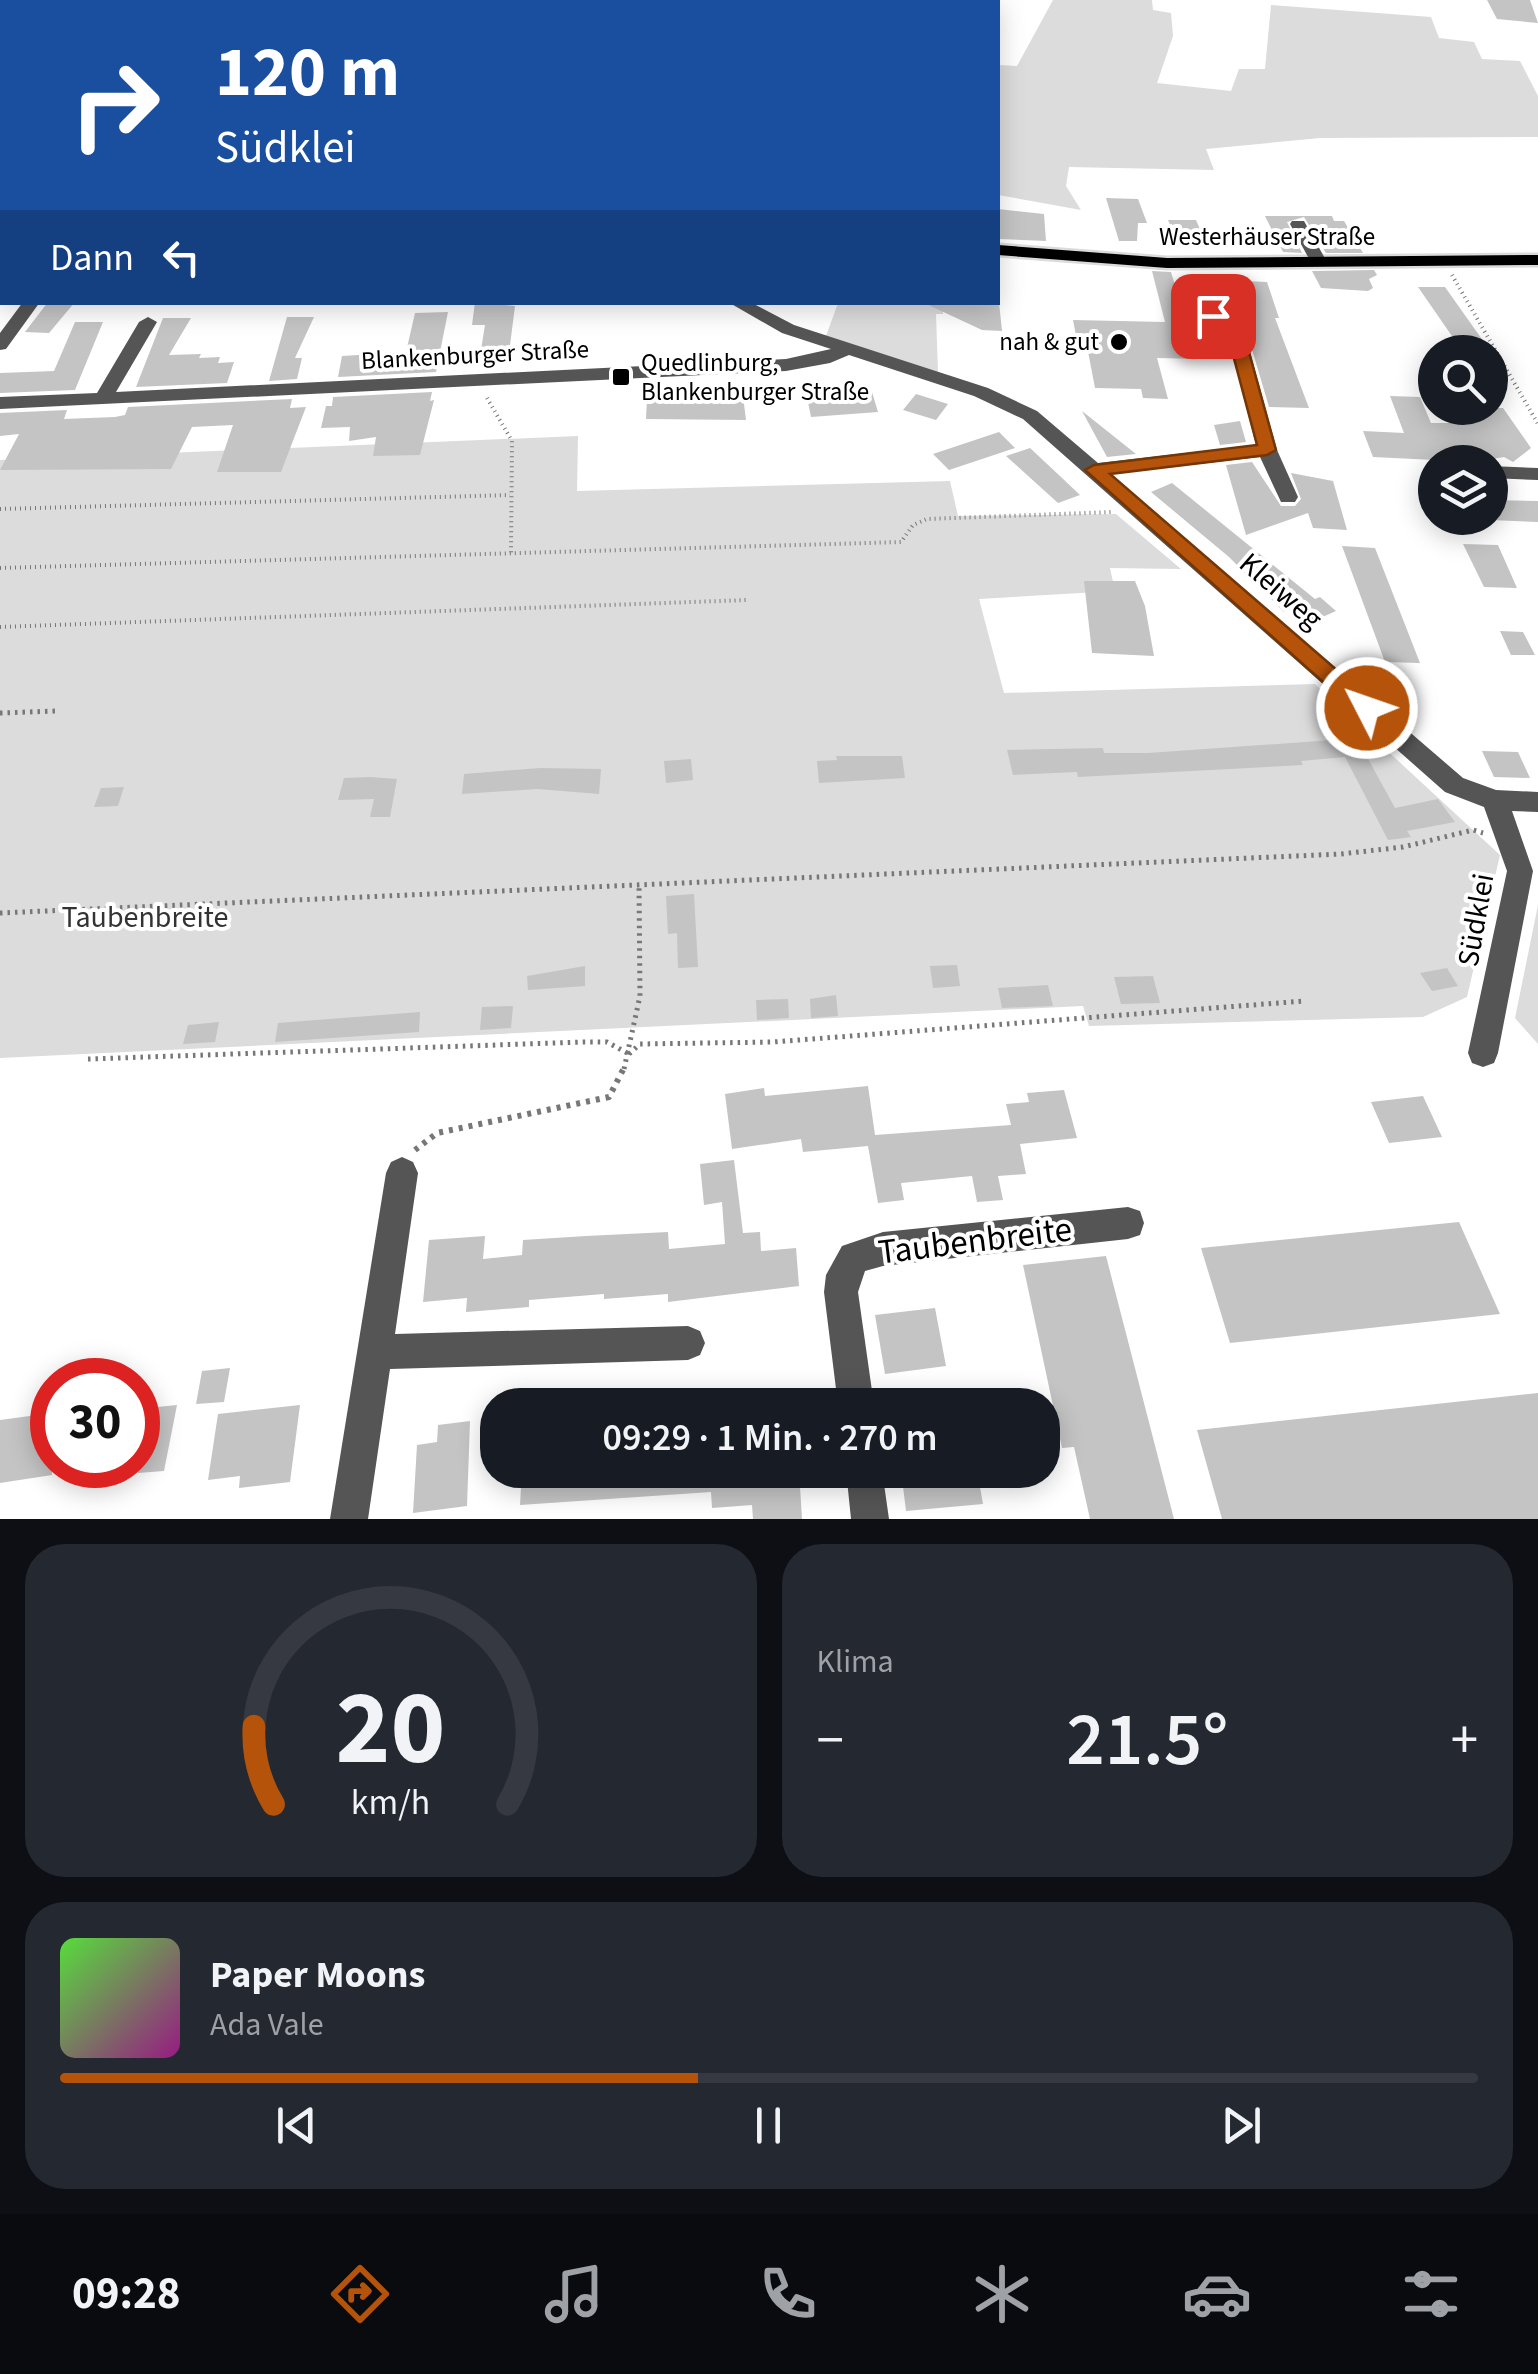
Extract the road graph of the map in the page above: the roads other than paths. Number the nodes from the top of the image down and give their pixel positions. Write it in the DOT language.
graph roads {
  1 [pos="1298,224"];
  2 [pos="1000,250"];
  3 [pos="1538,260"];
  4 [pos="1319,262"];
  5 [pos="1218,290"];
  6 [pos="30,305"];
  7 [pos="748,305"];
  8 [pos="148,322"];
  9 [pos="0,345"];
  10 [pos="847,350"];
  11 [pos="103,398"];
  12 [pos="0,403"];
  13 [pos="1267,450"];
  14 [pos="1094,470"];
  15 [pos="1508,473"];
  16 [pos="1538,474"];
  17 [pos="1288,497"];
  18 [pos="1495,800"];
  19 [pos="1538,802"];
  20 [pos="1510,838"];
  21 [pos="1538,856"];
  22 [pos="1483,1053"];
  23 [pos="402,1173"];
  24 [pos="1128,1223"];
  25 [pos="688,1343"];
  26 [pos="378,1352"];
  27 [pos="854,1388"];
  28 [pos="866,1488"];
  29 [pos="349,1519"];
  30 [pos="870,1519"];
  1 -- 4 [label="street"];
  2 -- 4 [label="main road, Westerhäuser Straße"];
  3 -- 4 [label="main road, Westerhäuser Straße"];
  5 -- 13 [label="street"];
  6 -- 9 [label="street"];
  7 -- 10 [label="street"];
  8 -- 11 [label="street"];
  10 -- 11 [label="street, Blankenburger Straße"];
  10 -- 14 [label="street, Kleiweg"];
  11 -- 12 [label="street, Blankenburger Straße"];
  13 -- 14 [label="street"];
  13 -- 17 [label="street"];
  14 -- 18 [label="street, Kleiweg"];
  15 -- 16 [label="street"];
  18 -- 19 [label="street, Kleiweg"];
  18 -- 20 [label="street, Südklei"];
  20 -- 21 [label="street"];
  20 -- 22 [label="street, Südklei"];
  23 -- 26 [label="street"];
  24 -- 27 [label="street, Taubenbreite"];
  25 -- 26 [label="street"];
  26 -- 29 [label="street"];
  28 -- 30 [label="street"];
}
